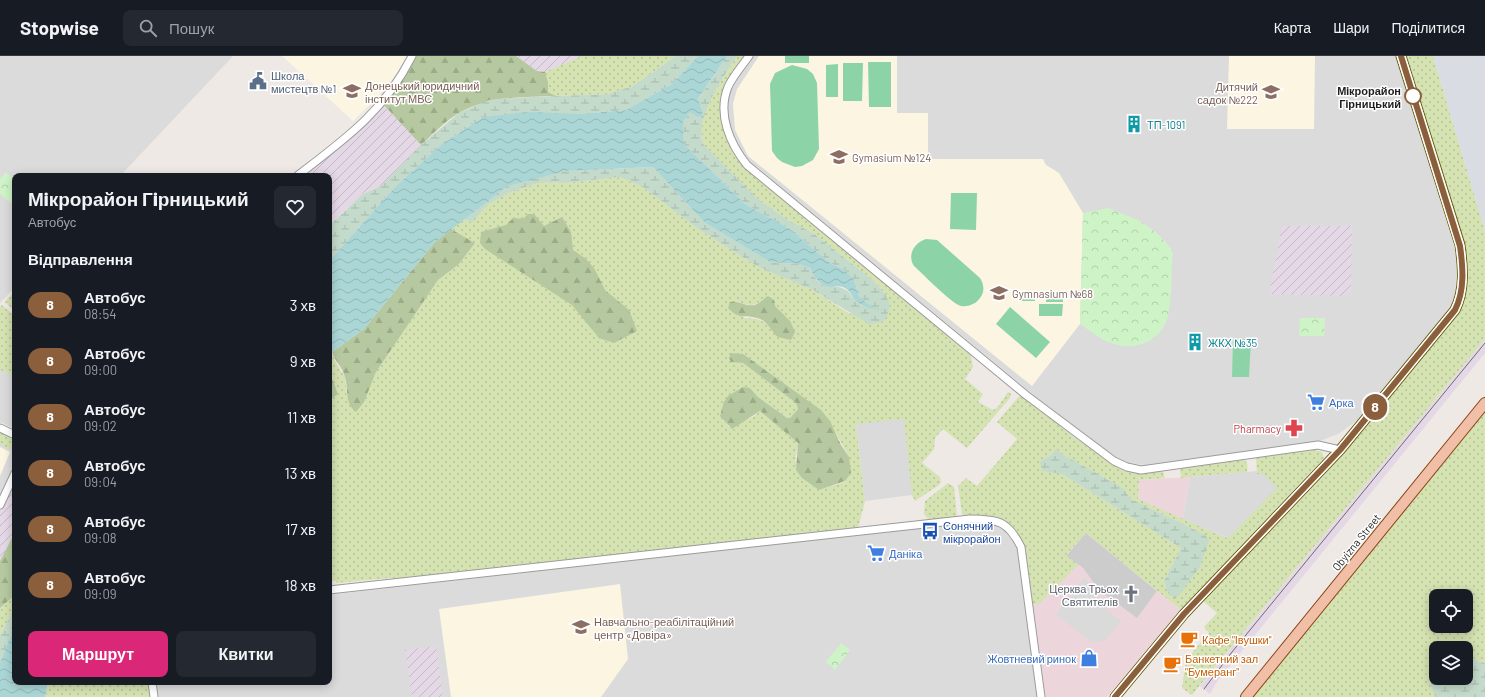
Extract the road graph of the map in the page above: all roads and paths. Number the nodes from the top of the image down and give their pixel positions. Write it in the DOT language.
graph roads {
  1 [pos="412,56"];
  2 [pos="749,56"];
  3 [pos="1401,56"];
  4 [pos="301,173"];
  5 [pos="1485,402"];
  6 [pos="0,428"];
  7 [pos="12,434"];
  8 [pos="1340,450"];
  9 [pos="12,479"];
  10 [pos="0,505"];
  11 [pos="332,590"];
  12 [pos="152,685"];
  13 [pos="154,697"];
  14 [pos="1041,697"];
  15 [pos="1114,697"];
  16 [pos="1246,697"];
  1 -- 4 [label="street"];
  2 -- 8 [label="street"];
  3 -- 8 [label="street"];
  5 -- 16 [label="main road, Obyizna Street"];
  6 -- 7 [label="street"];
  8 -- 15 [label="street"];
  9 -- 10 [label="street"];
  11 -- 14 [label="street"];
  12 -- 13 [label="street"];
}
